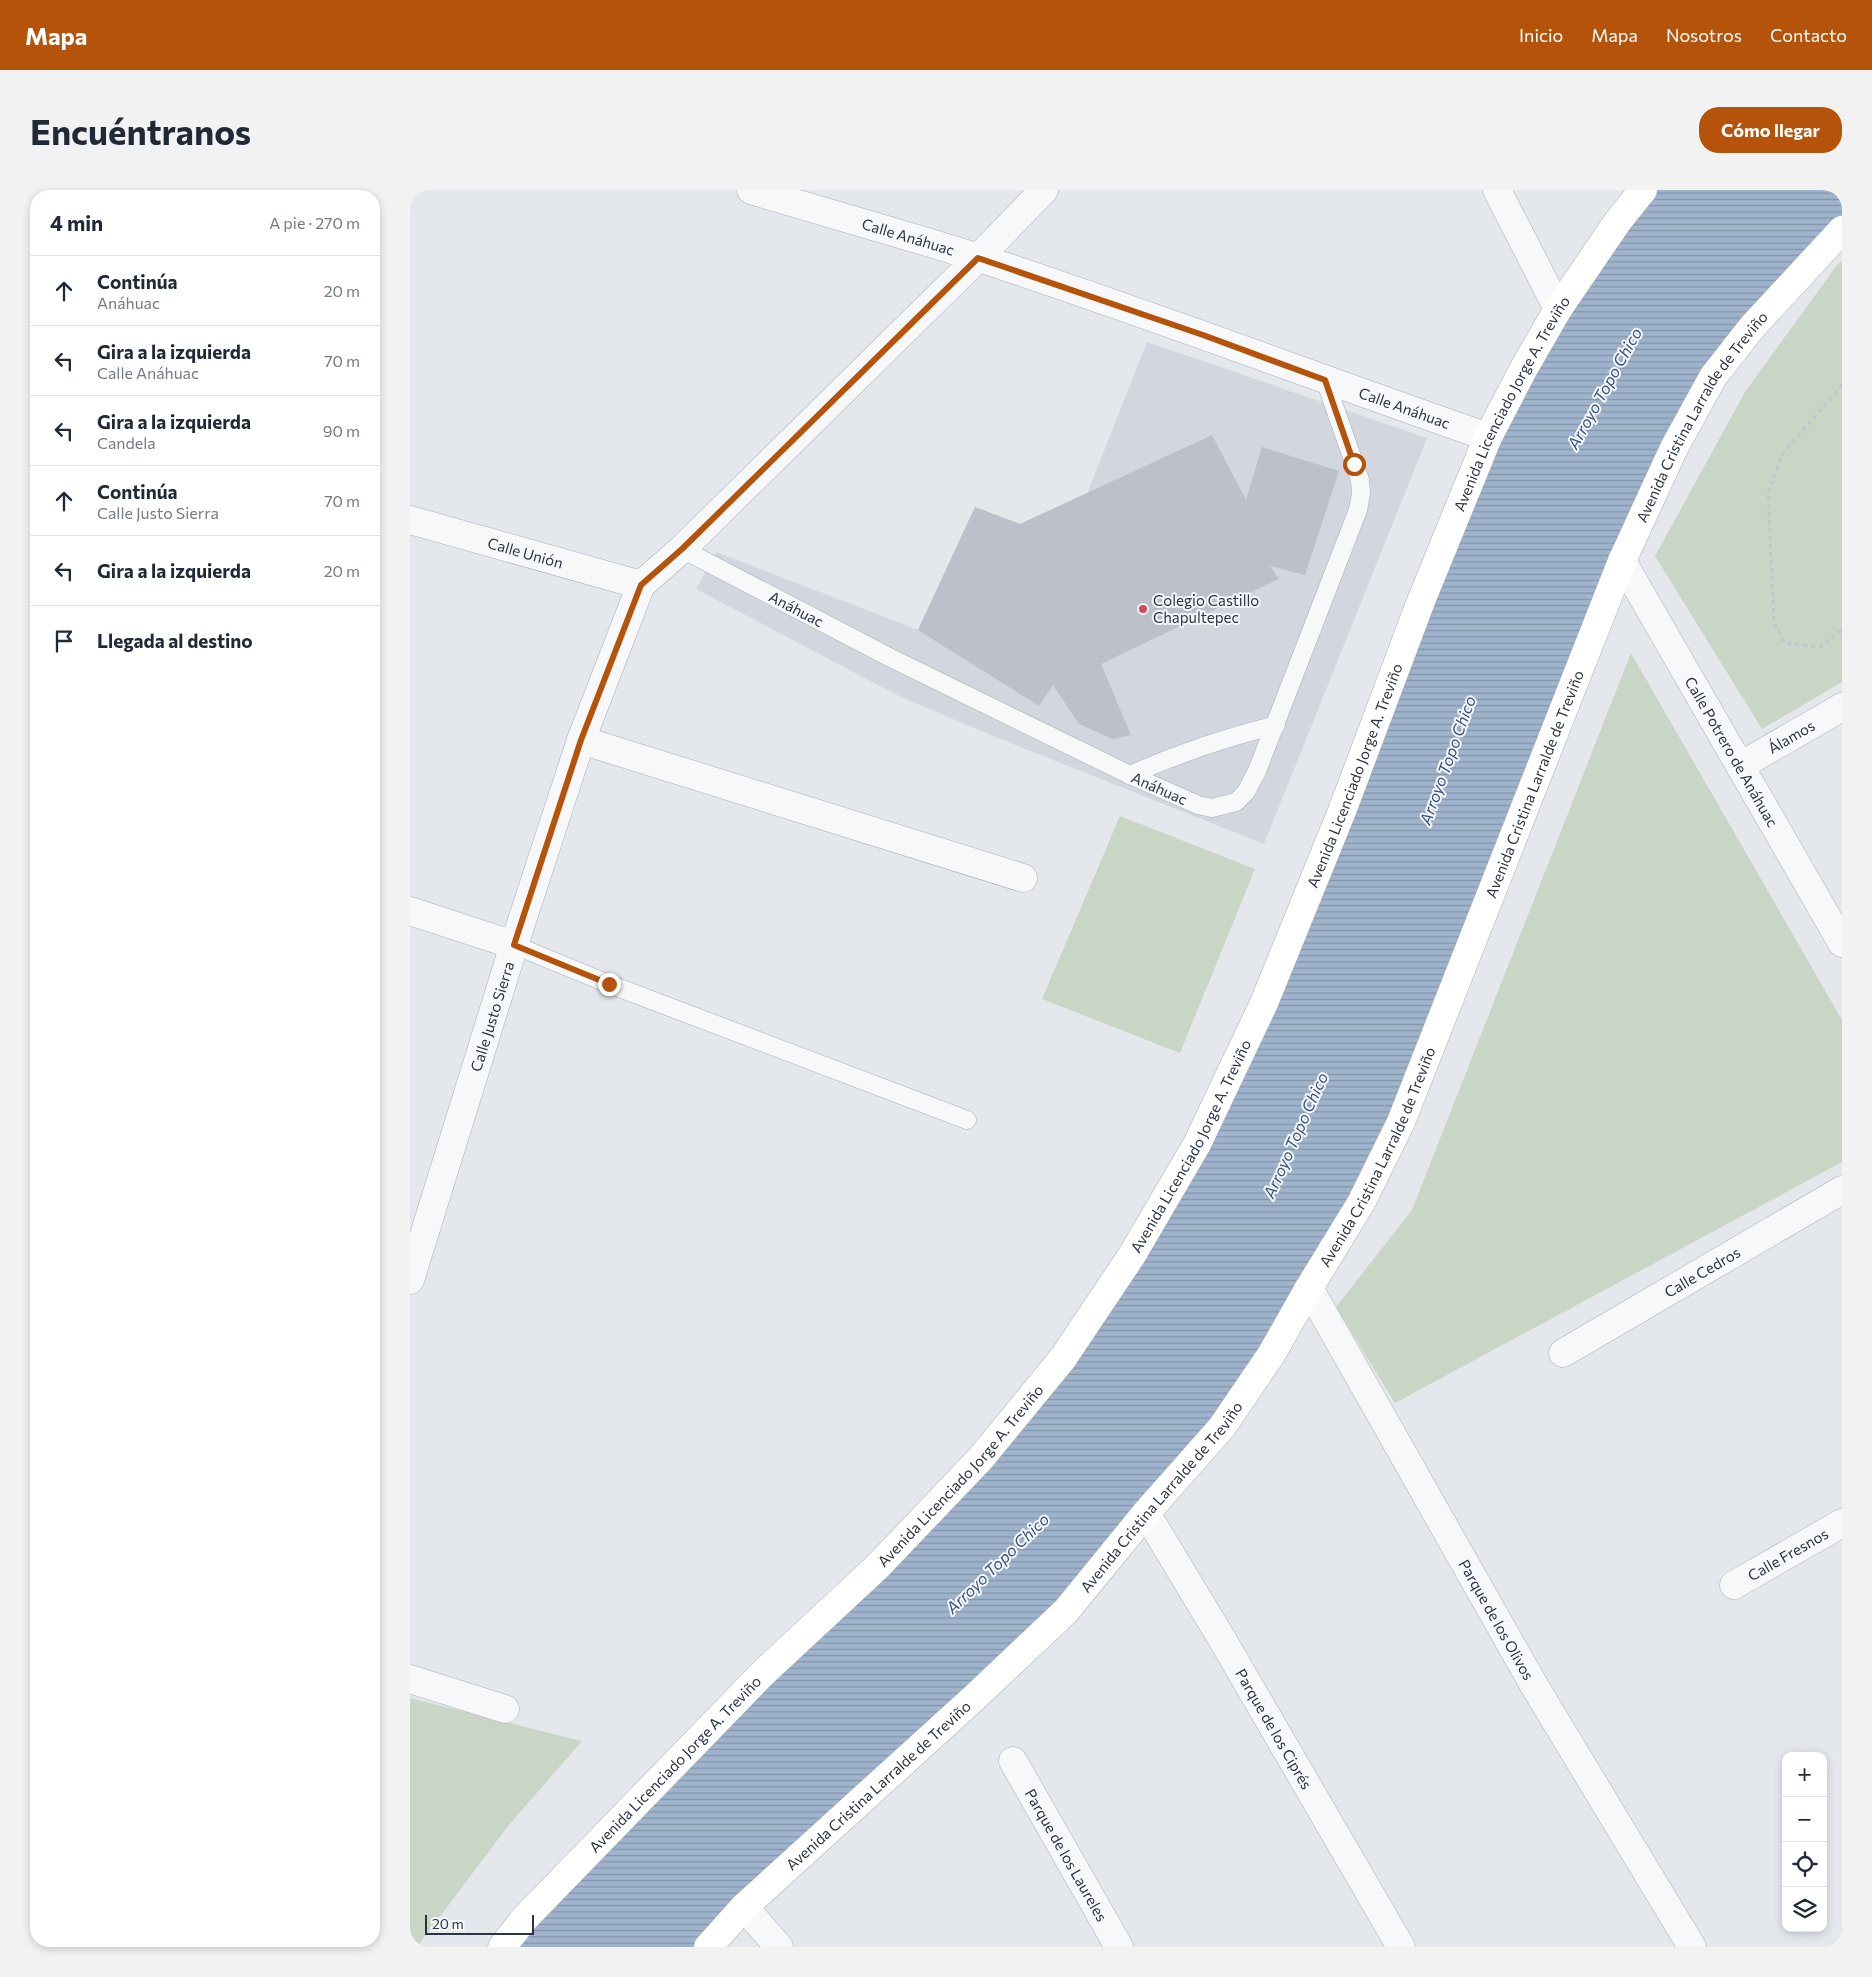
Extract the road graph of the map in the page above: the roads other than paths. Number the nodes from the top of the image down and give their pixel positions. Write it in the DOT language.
graph roads {
  1 [pos="750,190"];
  2 [pos="1044,190"];
  3 [pos="1497,190"];
  4 [pos="1643,190"];
  5 [pos="1842,230"];
  6 [pos="978,258"];
  7 [pos="1558,310"];
  8 [pos="1325,380"];
  9 [pos="1488,437"];
  10 [pos="410,520"];
  11 [pos="682,549"];
  12 [pos="1622,561"];
  13 [pos="641,585"];
  14 [pos="1842,707"];
  15 [pos="1276,725"];
  16 [pos="581,740"];
  17 [pos="1740,766"];
  18 [pos="1130,775"];
  19 [pos="1023,878"];
  20 [pos="410,910"];
  21 [pos="1842,943"];
  22 [pos="514,945"];
  23 [pos="967,1120"];
  24 [pos="1842,1190"];
  25 [pos="410,1280"];
  26 [pos="1308,1288"];
  27 [pos="1563,1353"];
  28 [pos="1146,1513"];
  29 [pos="1842,1523"];
  30 [pos="1734,1585"];
  31 [pos="410,1679"];
  32 [pos="505,1709"];
  33 [pos="1013,1762"];
  34 [pos="744,1907"];
  35 [pos="502,1947"];
  36 [pos="708,1947"];
  37 [pos="779,1947"];
  38 [pos="1119,1947"];
  39 [pos="1401,1947"];
  40 [pos="1692,1947"];
  1 -- 6 [label="street, Calle Anáhuac"];
  2 -- 6 [label="street"];
  3 -- 7 [label="street"];
  4 -- 7 [label="main road, Avenida Licenciado Jorge A. Treviño"];
  5 -- 12 [label="main road, Avenida Cristina Larralde de Treviño"];
  6 -- 8 [label="street, Calle Anáhuac"];
  6 -- 11 [label="street"];
  7 -- 9 [label="main road, Avenida Licenciado Jorge A. Treviño"];
  8 -- 9 [label="street, Calle Anáhuac"];
  8 -- 15 [label="lane, Anáhuac"];
  9 -- 35 [label="main road, Avenida Licenciado Jorge A. Treviño"];
  10 -- 13 [label="street, Calle Unión"];
  11 -- 13 [label="street"];
  11 -- 18 [label="lane, Anáhuac"];
  12 -- 17 [label="street, Calle Potrero de Anáhuac"];
  12 -- 26 [label="main road, Avenida Cristina Larralde de Treviño"];
  13 -- 16 [label="street, Calle Justo Sierra"];
  14 -- 17 [label="street, Álamos"];
  15 -- 18 [label="lane"];
  15 -- 18 [label="lane, Anáhuac"];
  16 -- 19 [label="street"];
  16 -- 22 [label="street, Calle Justo Sierra"];
  17 -- 21 [label="street, Calle Potrero de Anáhuac"];
  20 -- 22 [label="street"];
  22 -- 23 [label="lane"];
  22 -- 25 [label="street, Calle Justo Sierra"];
  24 -- 27 [label="street, Calle Cedros"];
  26 -- 28 [label="main road, Avenida Cristina Larralde de Treviño"];
  26 -- 40 [label="street, Parque de los Olivos"];
  28 -- 34 [label="main road, Avenida Cristina Larralde de Treviño"];
  28 -- 39 [label="street, Parque de los Ciprés"];
  29 -- 30 [label="street, Calle Fresnos"];
  31 -- 32 [label="street"];
  33 -- 38 [label="street, Parque de los Laureles"];
  34 -- 36 [label="main road, Avenida Cristina Larralde de Treviño"];
  34 -- 37 [label="street"];
}
